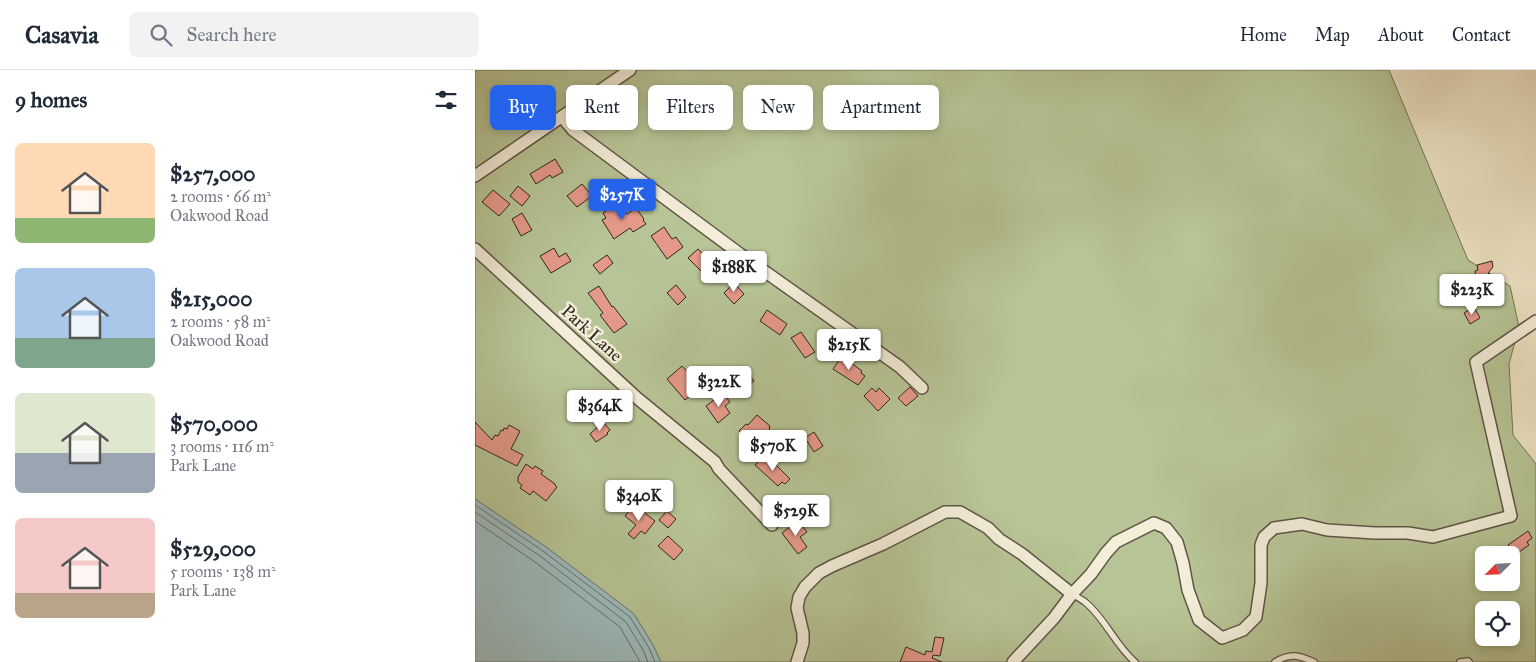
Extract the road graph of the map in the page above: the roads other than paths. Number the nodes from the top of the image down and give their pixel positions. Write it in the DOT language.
graph roads {
  1 [pos="631,70"];
  2 [pos="562,117"];
  3 [pos="475,176"];
  4 [pos="475,249"];
  5 [pos="1536,321"];
  6 [pos="922,388"];
  7 [pos="772,525"];
  8 [pos="1072,594"];
  9 [pos="797,662"];
  10 [pos="1013,662"];
  11 [pos="1135,662"];
  12 [pos="1275,662"];
  13 [pos="1314,662"];
  14 [pos="1460,662"];
  15 [pos="1469,662"];
  1 -- 2 [label="street"];
  2 -- 3 [label="street"];
  2 -- 6 [label="street"];
  4 -- 7 [label="street, Park Lane"];
  5 -- 8 [label="street"];
  8 -- 9 [label="street"];
  8 -- 10 [label="street"];
  8 -- 11 [label="lane"];
  12 -- 13 [label="lane"];
  14 -- 15 [label="lane"];
}
